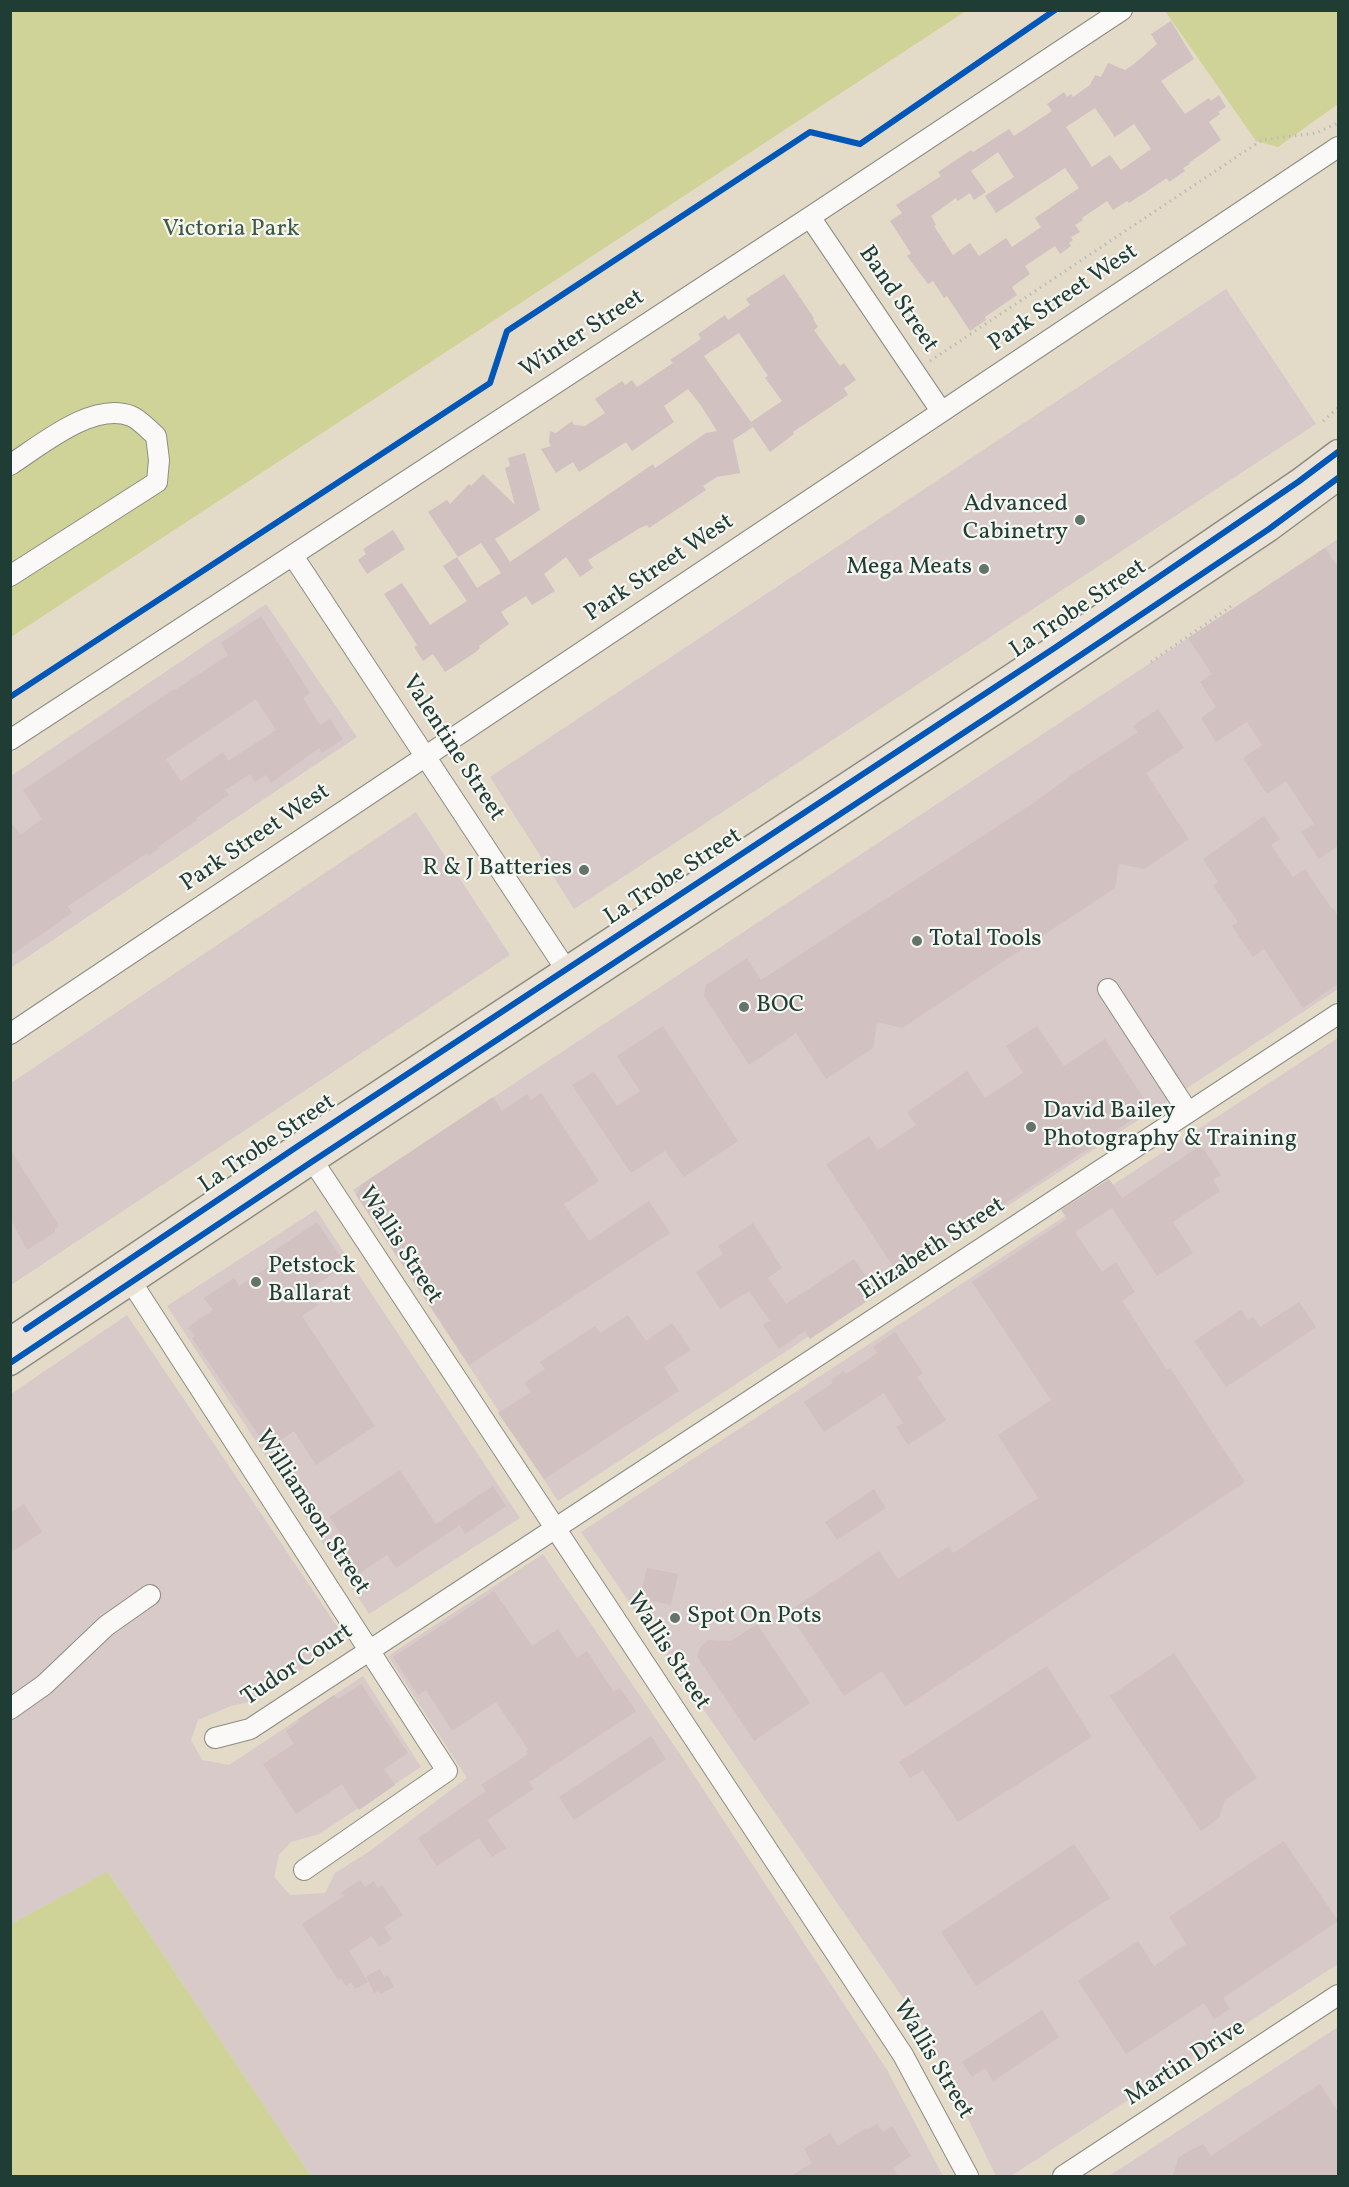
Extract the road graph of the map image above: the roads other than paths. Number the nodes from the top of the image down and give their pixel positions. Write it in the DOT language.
graph roads {
  1 [pos="1122,10"];
  2 [pos="1338,147"];
  3 [pos="810,217"];
  4 [pos="941,411"];
  5 [pos="1338,452"];
  6 [pos="10,465"];
  7 [pos="1338,478"];
  8 [pos="293,556"];
  9 [pos="10,576"];
  10 [pos="10,740"];
  11 [pos="426,756"];
  12 [pos="572,979"];
  13 [pos="1108,989"];
  14 [pos="1338,1014"];
  15 [pos="10,1034"];
  16 [pos="1188,1112"];
  17 [pos="307,1153"];
  18 [pos="126,1275"];
  19 [pos="10,1340"];
  20 [pos="10,1363"];
  21 [pos="555,1528"];
  22 [pos="150,1595"];
  23 [pos="369,1649"];
  24 [pos="10,1709"];
  25 [pos="215,1738"];
  26 [pos="304,1870"];
  27 [pos="1338,1995"];
  28 [pos="968,2176"];
  29 [pos="1063,2176"];
  1 -- 3 [label="street, Winter Street"];
  2 -- 4 [label="street, Park Street West"];
  3 -- 4 [label="street, Band Street"];
  3 -- 8 [label="street, Winter Street"];
  4 -- 11 [label="street, Park Street West"];
  5 -- 12 [label="main road, La Trobe Street"];
  6 -- 9 [label="street"];
  7 -- 12 [label="main road, La Trobe Street"];
  8 -- 10 [label="street, Winter Street"];
  8 -- 11 [label="street, Valentine Street"];
  11 -- 12 [label="street, Valentine Street"];
  11 -- 15 [label="street, Park Street West"];
  12 -- 17 [label="main road, La Trobe Street"];
  13 -- 16 [label="street"];
  14 -- 16 [label="street, Elizabeth Street"];
  16 -- 21 [label="street, Elizabeth Street"];
  17 -- 18 [label="main road, La Trobe Street"];
  17 -- 21 [label="street, Wallis Street"];
  18 -- 19 [label="main road, La Trobe Street"];
  18 -- 20 [label="main road, La Trobe Street"];
  18 -- 23 [label="street, Williamson Street"];
  21 -- 23 [label="street, Tudor Court"];
  21 -- 28 [label="street, Wallis Street"];
  22 -- 24 [label="street"];
  23 -- 25 [label="street, Tudor Court"];
  23 -- 26 [label="street, Williamson Street"];
  27 -- 29 [label="street, Martin Drive"];
}
